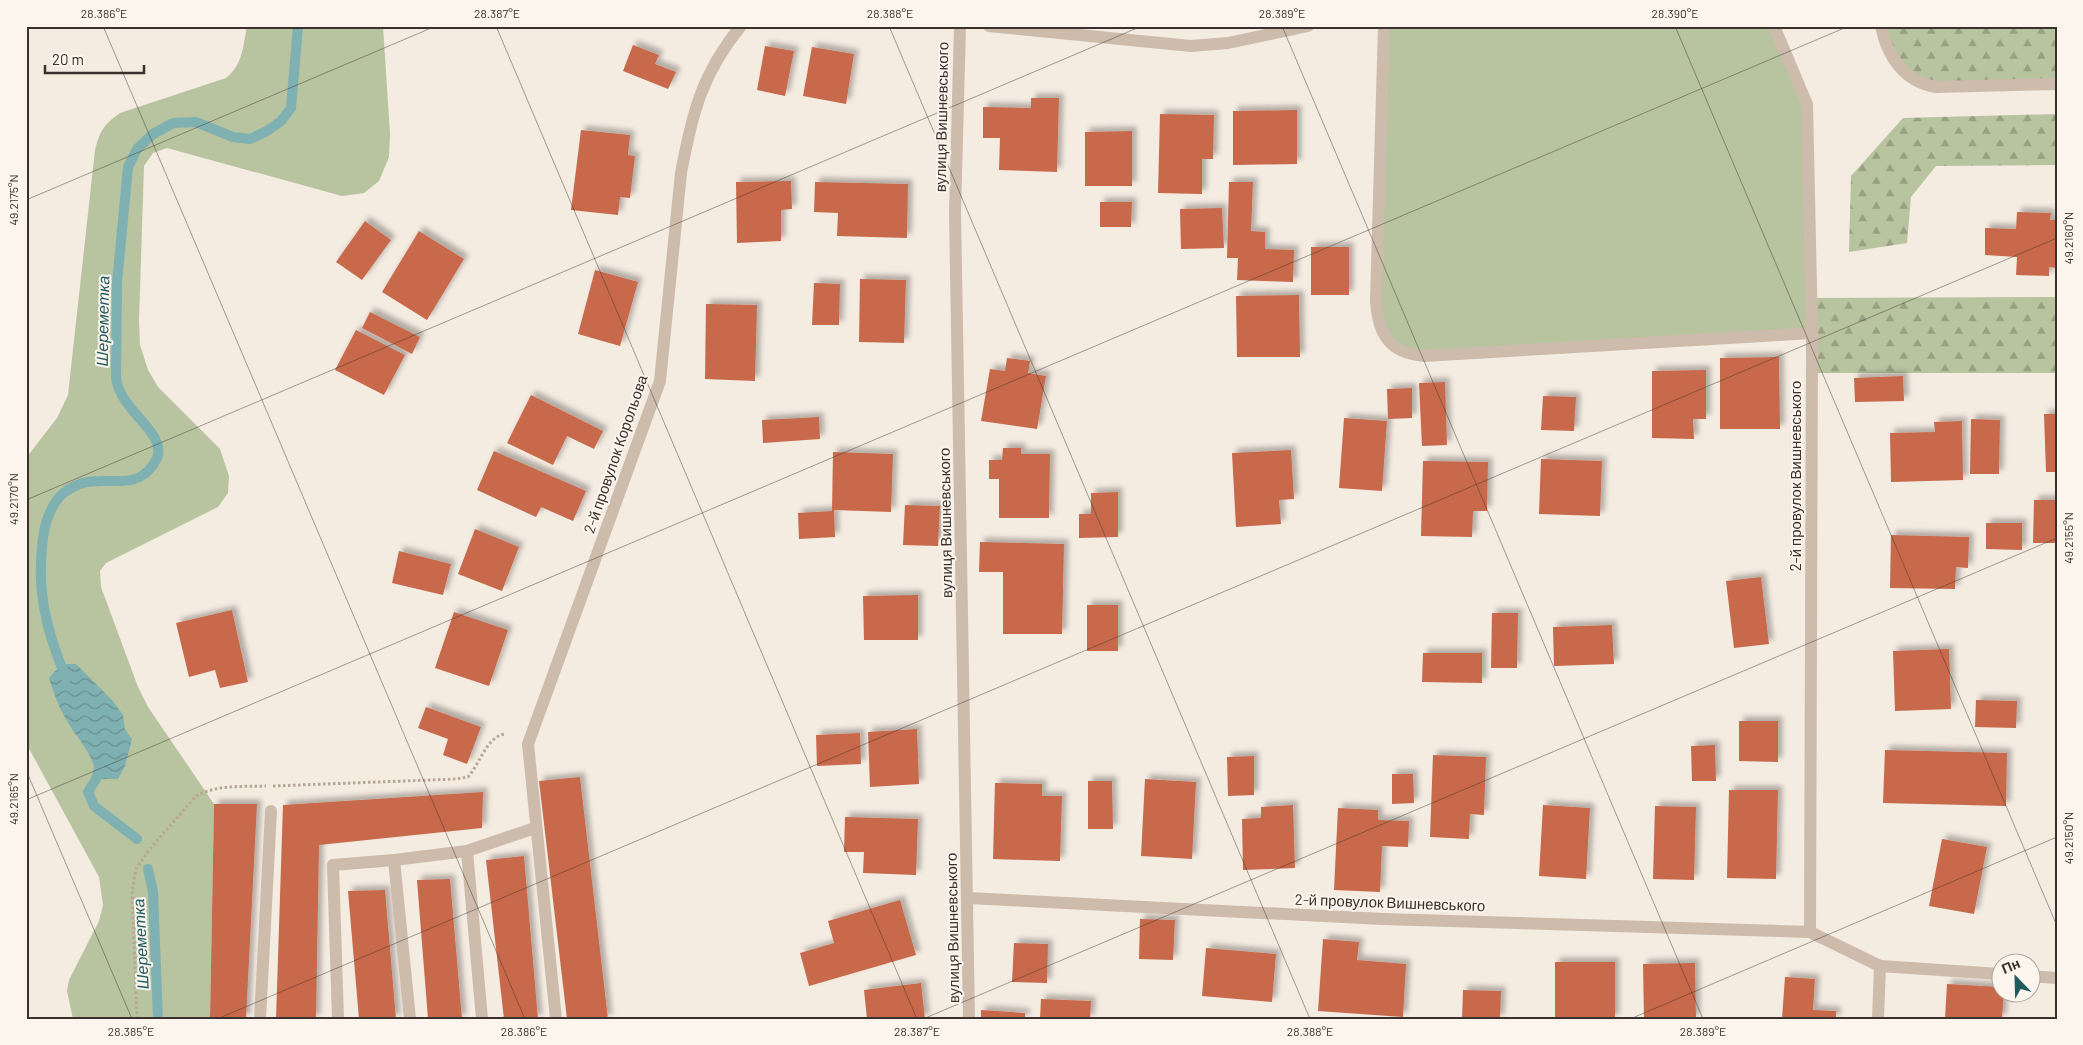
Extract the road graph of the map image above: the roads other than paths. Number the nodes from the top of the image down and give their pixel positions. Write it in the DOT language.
graph roads {
  1 [pos="740,26"];
  2 [pos="960,26"];
  3 [pos="988,26"];
  4 [pos="1308,26"];
  5 [pos="1384,26"];
  6 [pos="1774,26"];
  7 [pos="1881,26"];
  8 [pos="2057,84"];
  9 [pos="1812,333"];
  10 [pos="271,810"];
  11 [pos="536,828"];
  12 [pos="467,851"];
  13 [pos="394,860"];
  14 [pos="968,898"];
  15 [pos="1810,932"];
  16 [pos="1880,966"];
  17 [pos="1990,973"];
  18 [pos="2040,977"];
  19 [pos="2057,978"];
  20 [pos="260,1019"];
  21 [pos="338,1019"];
  22 [pos="410,1019"];
  23 [pos="482,1019"];
  24 [pos="556,1019"];
  25 [pos="969,1019"];
  26 [pos="1878,1019"];
  1 -- 11 [label="street, 2-й провулок Корольова"];
  2 -- 14 [label="street, вулиця Вишневського"];
  3 -- 4 [label="street"];
  5 -- 9 [label="street"];
  6 -- 9 [label="street, 2-й провулок Вишневського"];
  7 -- 8 [label="street"];
  9 -- 15 [label="street, 2-й провулок Вишневського"];
  10 -- 20 [label="street"];
  11 -- 12 [label="street"];
  11 -- 24 [label="street"];
  12 -- 13 [label="street"];
  12 -- 23 [label="street"];
  13 -- 21 [label="street"];
  13 -- 22 [label="street"];
  14 -- 15 [label="street, 2-й провулок Вишневського"];
  14 -- 25 [label="street, вулиця Вишневського"];
  15 -- 16 [label="street, 2-й провулок Вишневського"];
  16 -- 17 [label="street"];
  16 -- 26 [label="street"];
  18 -- 19 [label="street"];
}
